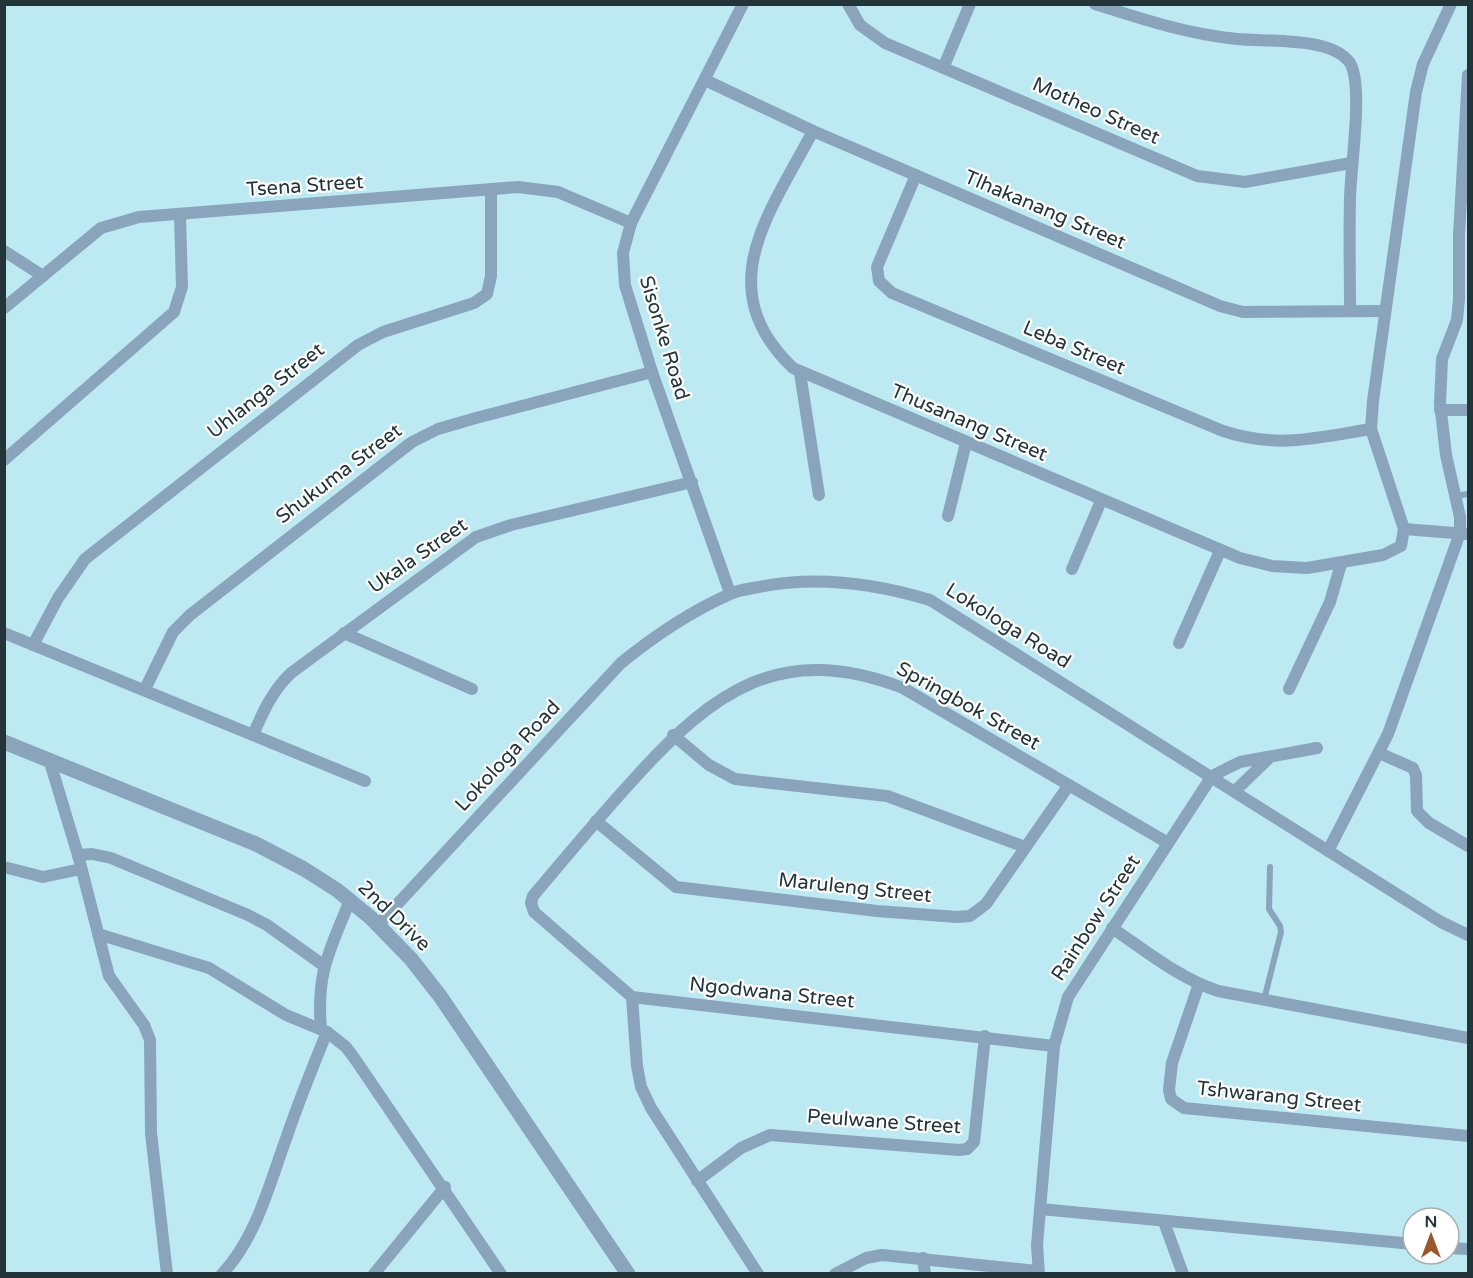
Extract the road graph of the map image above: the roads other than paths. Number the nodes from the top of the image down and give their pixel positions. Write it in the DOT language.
graph roads {
  1 [pos="743,4"];
  2 [pos="848,4"];
  3 [pos="970,4"];
  4 [pos="1095,4"];
  5 [pos="1451,4"];
  6 [pos="944,66"];
  7 [pos="1468,75"];
  8 [pos="705,80"];
  9 [pos="813,132"];
  10 [pos="1467,151"];
  11 [pos="1351,163"];
  12 [pos="916,175"];
  13 [pos="491,189"];
  14 [pos="180,215"];
  15 [pos="632,223"];
  16 [pos="1464,235"];
  17 [pos="4,251"];
  18 [pos="43,276"];
  19 [pos="4,308"];
  20 [pos="1350,309"];
  21 [pos="1384,311"];
  22 [pos="1463,320"];
  23 [pos="652,372"];
  24 [pos="800,373"];
  25 [pos="1440,410"];
  26 [pos="1468,410"];
  27 [pos="1371,429"];
  28 [pos="966,443"];
  29 [pos="4,460"];
  30 [pos="692,482"];
  31 [pos="819,495"];
  32 [pos="1462,495"];
  33 [pos="1101,501"];
  34 [pos="948,516"];
  35 [pos="1404,529"];
  36 [pos="1464,534"];
  37 [pos="1220,551"];
  38 [pos="1341,564"];
  39 [pos="1072,569"];
  40 [pos="730,594"];
  41 [pos="4,633"];
  42 [pos="344,633"];
  43 [pos="1179,644"];
  44 [pos="33,645"];
  45 [pos="471,689"];
  46 [pos="1290,689"];
  47 [pos="145,690"];
  48 [pos="253,735"];
  49 [pos="673,735"];
  50 [pos="4,742"];
  51 [pos="1317,748"];
  52 [pos="1379,753"];
  53 [pos="1269,758"];
  54 [pos="49,759"];
  55 [pos="1212,776"];
  56 [pos="365,781"];
  57 [pos="1069,785"];
  58 [pos="1235,791"];
  59 [pos="596,821"];
  60 [pos="1168,843"];
  61 [pos="1468,846"];
  62 [pos="1025,847"];
  63 [pos="1329,851"];
  64 [pos="78,855"];
  65 [pos="4,867"];
  66 [pos="1270,867"];
  67 [pos="81,869"];
  68 [pos="350,900"];
  69 [pos="378,925"];
  70 [pos="1112,928"];
  71 [pos="98,934"];
  72 [pos="1468,935"];
  73 [pos="323,965"];
  74 [pos="1199,984"];
  75 [pos="632,997"];
  76 [pos="1264,1001"];
  77 [pos="324,1030"];
  78 [pos="985,1036"];
  79 [pos="1468,1038"];
  80 [pos="1054,1046"];
  81 [pos="1468,1136"];
  82 [pos="697,1180"];
  83 [pos="445,1187"];
  84 [pos="1040,1209"];
  85 [pos="1164,1222"];
  86 [pos="1401,1243"];
  87 [pos="923,1258"];
  88 [pos="1038,1272"];
  89 [pos="167,1274"];
  90 [pos="222,1274"];
  91 [pos="374,1274"];
  92 [pos="501,1274"];
  93 [pos="628,1274"];
  94 [pos="758,1274"];
  95 [pos="835,1274"];
  96 [pos="925,1274"];
  97 [pos="1183,1274"];
  1 -- 8 [label="street, Sisonke Road"];
  2 -- 6 [label="street, Motheo Street"];
  3 -- 6 [label="street"];
  4 -- 11 [label="street"];
  5 -- 21 [label="street"];
  6 -- 11 [label="street, Motheo Street"];
  7 -- 10 [label="street"];
  8 -- 9 [label="street, Tlhakanang Street"];
  8 -- 15 [label="street, Sisonke Road"];
  9 -- 12 [label="street, Tlhakanang Street"];
  9 -- 24 [label="street, Thusanang Street"];
  10 -- 16 [label="street"];
  11 -- 20 [label="street"];
  12 -- 20 [label="street, Tlhakanang Street"];
  12 -- 27 [label="street, Leba Street"];
  13 -- 14 [label="street, Tsena Street"];
  13 -- 15 [label="street, Tsena Street"];
  13 -- 44 [label="street, Uhlanga Street"];
  14 -- 18 [label="street, Tsena Street"];
  14 -- 29 [label="street"];
  15 -- 23 [label="street, Sisonke Road"];
  16 -- 22 [label="street"];
  17 -- 18 [label="street"];
  18 -- 19 [label="street, Tsena Street"];
  20 -- 21 [label="street, Tlhakanang Street"];
  21 -- 27 [label="street"];
  22 -- 25 [label="street"];
  23 -- 30 [label="street, Sisonke Road"];
  23 -- 47 [label="street, Shukuma Street"];
  24 -- 28 [label="street, Thusanang Street"];
  24 -- 31 [label="street"];
  25 -- 26 [label="street"];
  25 -- 32 [label="street"];
  27 -- 35 [label="street"];
  28 -- 33 [label="street, Thusanang Street"];
  28 -- 34 [label="street"];
  30 -- 40 [label="street, Sisonke Road"];
  30 -- 42 [label="street, Ukala Street"];
  32 -- 36 [label="street"];
  33 -- 37 [label="street, Thusanang Street"];
  33 -- 39 [label="street"];
  35 -- 36 [label="street"];
  35 -- 38 [label="street, Thusanang Street"];
  36 -- 52 [label="street"];
  37 -- 38 [label="street, Thusanang Street"];
  37 -- 43 [label="street"];
  38 -- 46 [label="street"];
  40 -- 55 [label="street, Lokologa Road"];
  40 -- 69 [label="street, Lokologa Road"];
  41 -- 44 [label="street"];
  42 -- 45 [label="street"];
  42 -- 48 [label="street, Ukala Street"];
  44 -- 47 [label="street"];
  47 -- 48 [label="street"];
  48 -- 56 [label="street"];
  49 -- 57 [label="street, Springbok Street"];
  49 -- 59 [label="street, Springbok Street"];
  49 -- 62 [label="street"];
  50 -- 54 [label="street, 2nd Drive"];
  51 -- 53 [label="street"];
  52 -- 61 [label="street"];
  52 -- 63 [label="street"];
  53 -- 55 [label="street"];
  53 -- 58 [label="street"];
  54 -- 64 [label="street"];
  54 -- 68 [label="street, 2nd Drive"];
  55 -- 58 [label="street, Lokologa Road"];
  55 -- 60 [label="street, Rainbow Street"];
  57 -- 60 [label="street, Springbok Street"];
  57 -- 62 [label="street, Maruleng Street"];
  58 -- 63 [label="street, Lokologa Road"];
  59 -- 62 [label="street, Maruleng Street"];
  59 -- 75 [label="street, Springbok Street"];
  60 -- 70 [label="street, Rainbow Street"];
  63 -- 72 [label="street, Lokologa Road"];
  64 -- 67 [label="street"];
  64 -- 73 [label="street"];
  65 -- 67 [label="street"];
  66 -- 76 [label="lane"];
  67 -- 71 [label="street"];
  68 -- 69 [label="street, 2nd Drive"];
  68 -- 73 [label="street"];
  69 -- 93 [label="street, 2nd Drive"];
  70 -- 74 [label="street"];
  70 -- 80 [label="street, Rainbow Street"];
  71 -- 77 [label="street"];
  71 -- 89 [label="street"];
  73 -- 77 [label="street"];
  74 -- 76 [label="street"];
  74 -- 81 [label="street, Tshwarang Street"];
  75 -- 78 [label="street, Ngodwana Street"];
  75 -- 82 [label="street"];
  76 -- 79 [label="street"];
  77 -- 83 [label="street"];
  77 -- 90 [label="street"];
  78 -- 80 [label="street, Ngodwana Street"];
  78 -- 82 [label="street, Peulwane Street"];
  80 -- 84 [label="street, Rainbow Street"];
  82 -- 94 [label="street"];
  83 -- 91 [label="street"];
  83 -- 92 [label="street"];
  84 -- 85 [label="street"];
  84 -- 88 [label="street, Rainbow Street"];
  85 -- 86 [label="street"];
  85 -- 97 [label="street"];
  87 -- 88 [label="street"];
  87 -- 95 [label="street"];
  87 -- 96 [label="street"];
}
